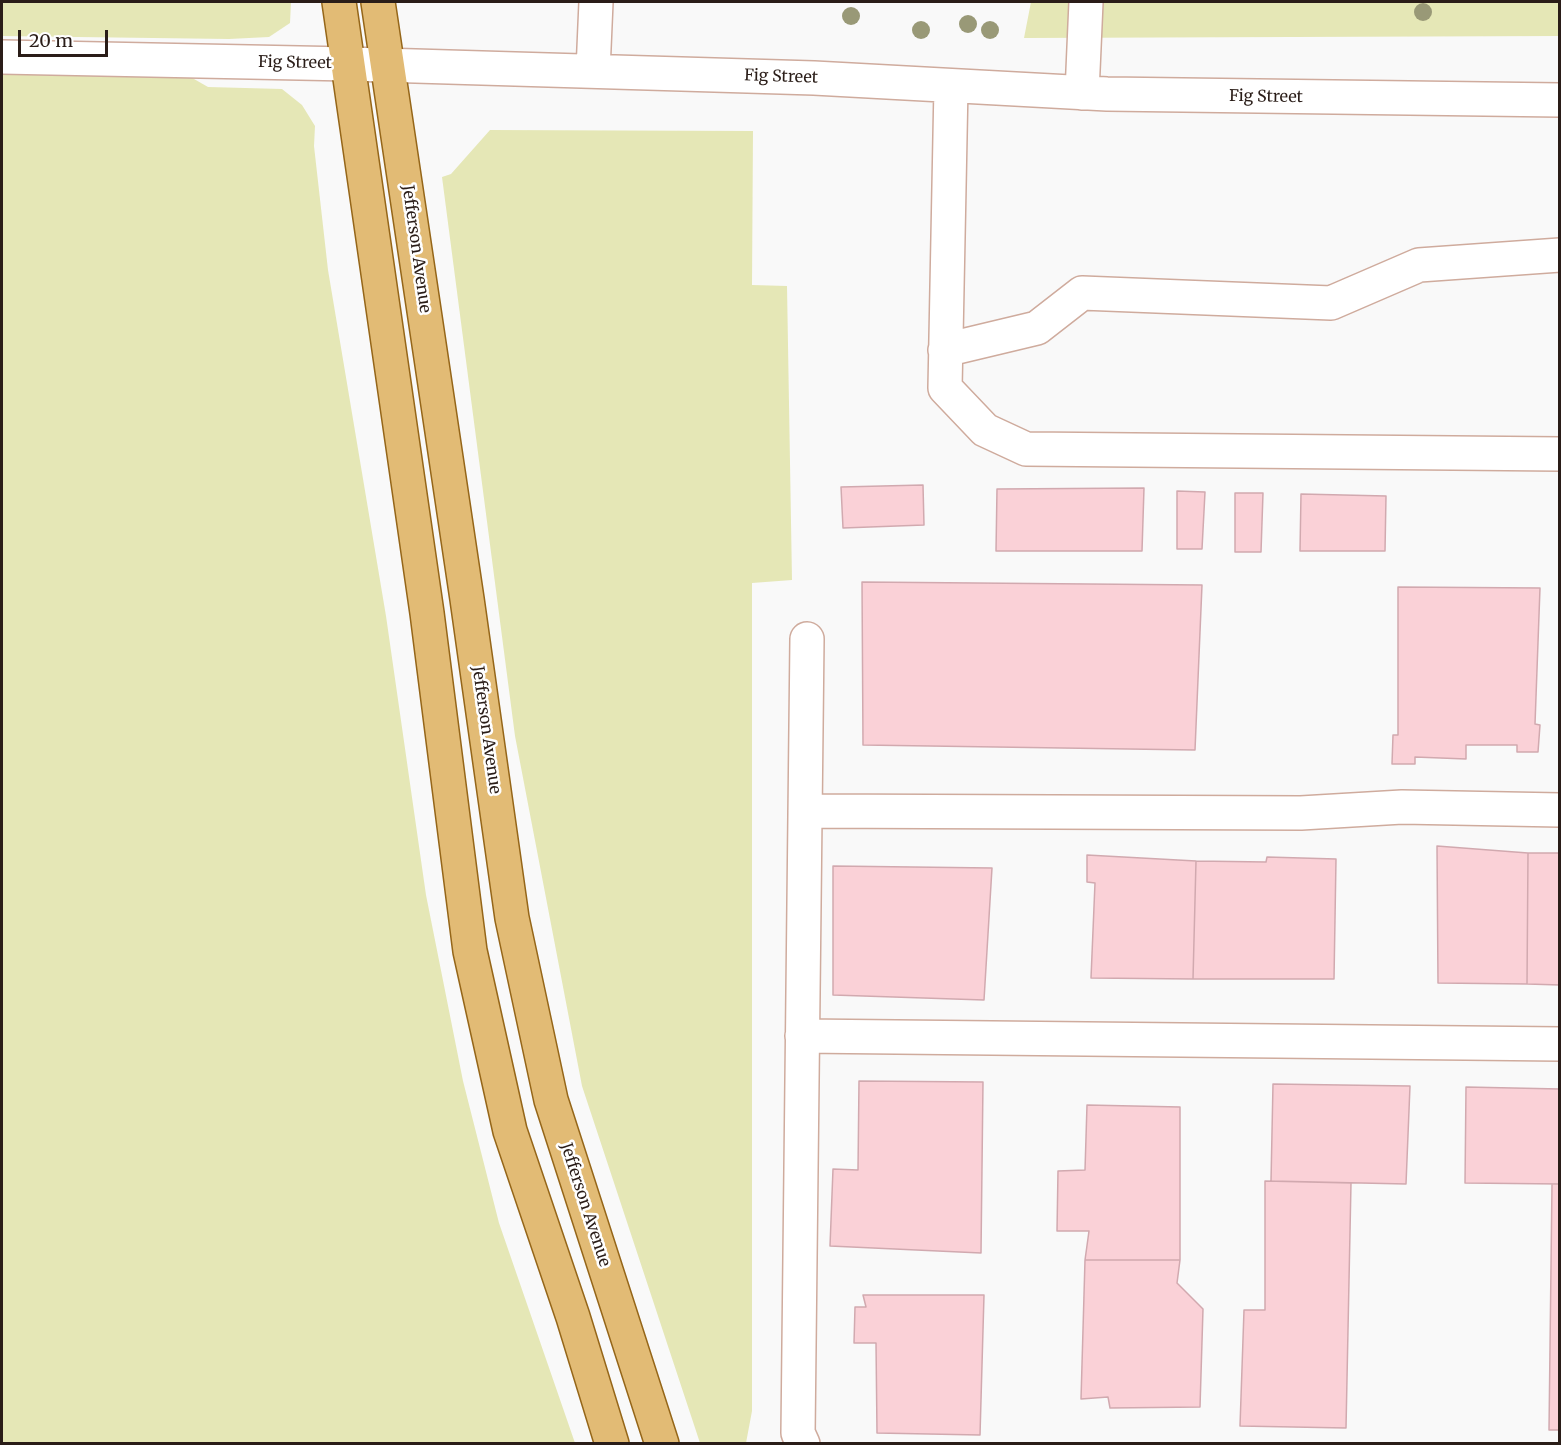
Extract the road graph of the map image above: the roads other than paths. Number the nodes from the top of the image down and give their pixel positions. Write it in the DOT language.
graph roads {
  1 [pos="339,2"];
  2 [pos="378,2"];
  3 [pos="596,2"];
  4 [pos="1086,2"];
  5 [pos="2,57"];
  6 [pos="350,64"];
  7 [pos="387,65"];
  8 [pos="593,71"];
  9 [pos="951,86"];
  10 [pos="1082,93"];
  11 [pos="1560,100"];
  12 [pos="1560,255"];
  13 [pos="945,350"];
  14 [pos="1560,454"];
  15 [pos="807,639"];
  16 [pos="1560,810"];
  17 [pos="805,811"];
  18 [pos="802,1036"];
  19 [pos="1560,1044"];
  20 [pos="612,1443"];
  21 [pos="662,1443"];
  22 [pos="803,1443"];
  1 -- 6 [label="main road"];
  2 -- 7 [label="main road, Jefferson Avenue"];
  3 -- 8 [label="street"];
  4 -- 10 [label="street"];
  5 -- 6 [label="street, Fig Street"];
  6 -- 7 [label="street, Fig Street"];
  6 -- 20 [label="main road"];
  7 -- 8 [label="street, Fig Street"];
  7 -- 21 [label="main road, Jefferson Avenue"];
  8 -- 9 [label="street, Fig Street"];
  9 -- 10 [label="street, Fig Street"];
  9 -- 13 [label="street"];
  10 -- 11 [label="street, Fig Street"];
  12 -- 13 [label="street"];
  13 -- 14 [label="street"];
  15 -- 17 [label="street"];
  16 -- 17 [label="street"];
  17 -- 18 [label="street"];
  18 -- 19 [label="street"];
  18 -- 22 [label="street"];
}
